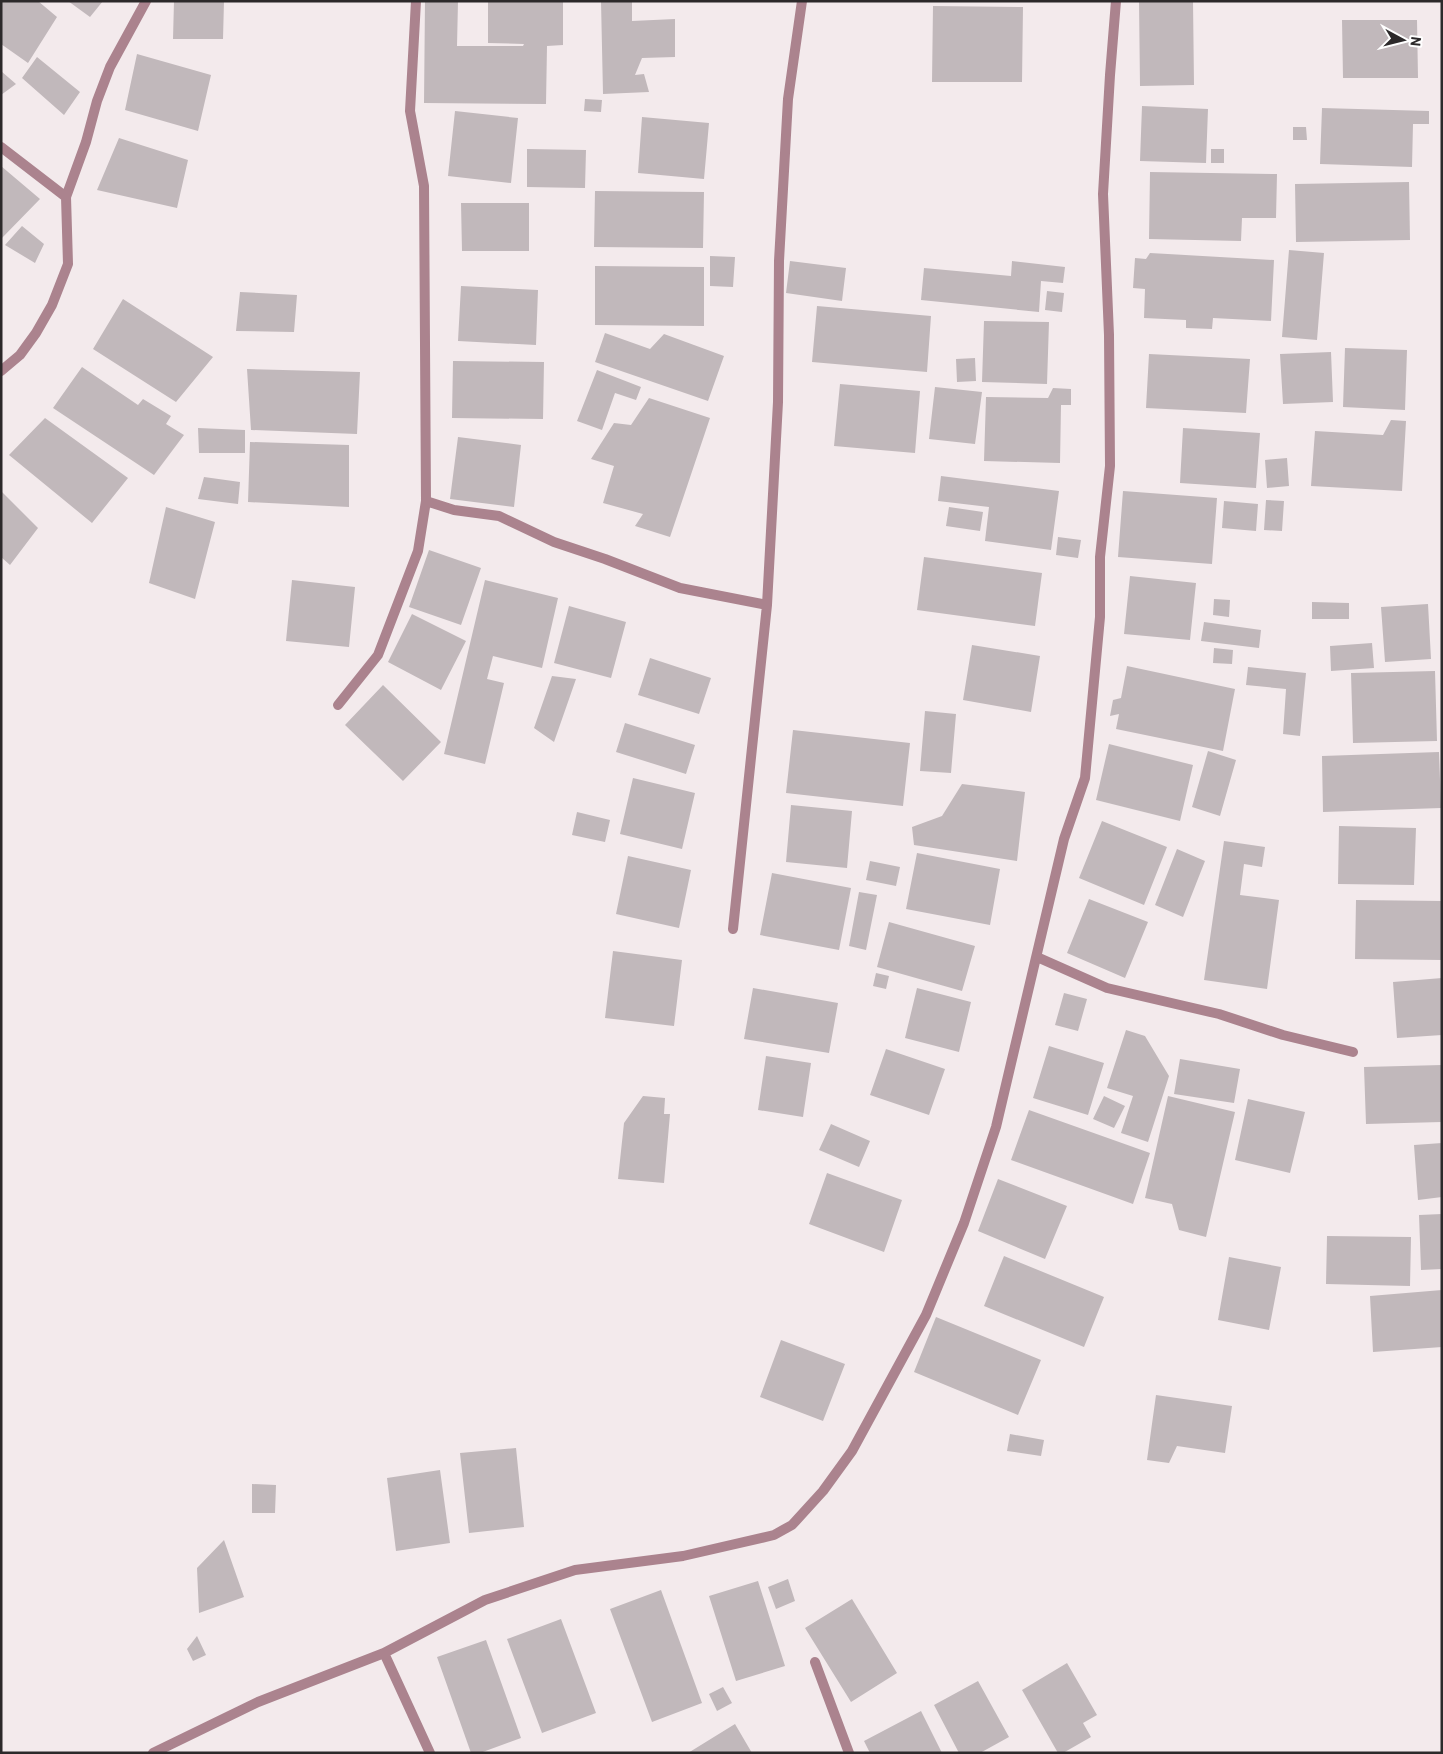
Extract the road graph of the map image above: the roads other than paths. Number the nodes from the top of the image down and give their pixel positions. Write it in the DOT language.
graph roads {
  1 [pos="146,1"];
  2 [pos="416,1"];
  3 [pos="802,1"];
  4 [pos="1116,1"];
  5 [pos="1,147"];
  6 [pos="66,197"];
  7 [pos="1,371"];
  8 [pos="426,500"];
  9 [pos="767,605"];
  10 [pos="338,705"];
  11 [pos="733,928"];
  12 [pos="1037,957"];
  13 [pos="1353,1052"];
  14 [pos="384,1653"];
  15 [pos="815,1662"];
  16 [pos="153,1753"];
  17 [pos="430,1753"];
  18 [pos="849,1753"];
  1 -- 6 [label="street"];
  2 -- 8 [label="street"];
  3 -- 9 [label="street"];
  4 -- 12 [label="street"];
  5 -- 6 [label="street"];
  6 -- 7 [label="street"];
  8 -- 9 [label="street"];
  8 -- 10 [label="street"];
  9 -- 11 [label="street"];
  12 -- 13 [label="street"];
  12 -- 14 [label="street"];
  14 -- 16 [label="street"];
  14 -- 17 [label="street"];
  15 -- 18 [label="street"];
}
